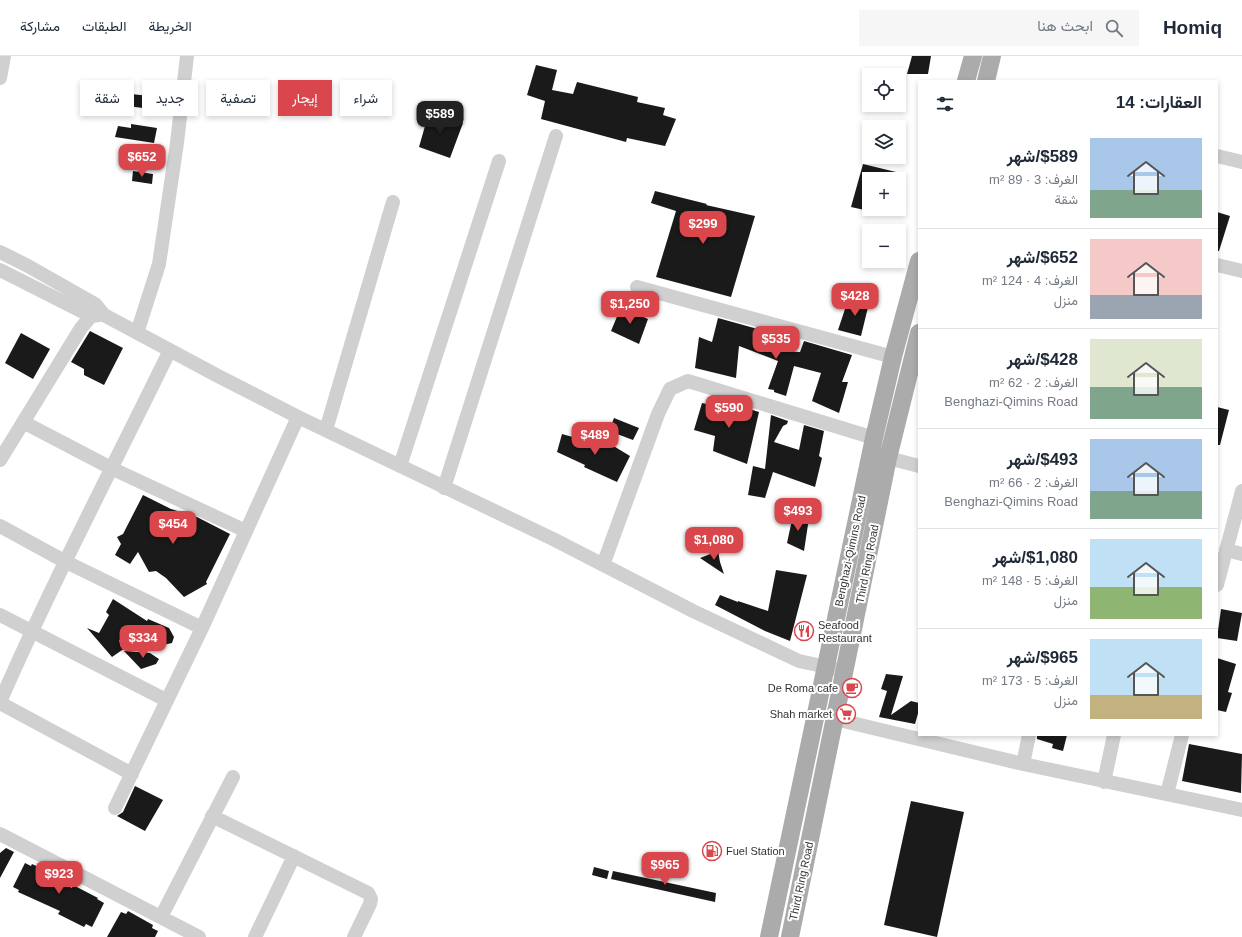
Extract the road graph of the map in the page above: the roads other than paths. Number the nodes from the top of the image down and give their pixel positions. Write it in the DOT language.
graph roads {
  1 [pos="4,56"];
  2 [pos="187,56"];
  3 [pos="972,56"];
  4 [pos="992,56"];
  5 [pos="0,78"];
  6 [pos="966,80"];
  7 [pos="986,80"];
  8 [pos="556,136"];
  9 [pos="1218,156"];
  10 [pos="1241,157"];
  11 [pos="499,161"];
  12 [pos="393,202"];
  13 [pos="0,252"];
  14 [pos="918,265"];
  15 [pos="1218,265"];
  16 [pos="0,270"];
  17 [pos="1242,271"];
  18 [pos="63,286"];
  19 [pos="637,287"];
  20 [pos="57,299"];
  21 [pos="97,313"];
  22 [pos="137,333"];
  23 [pos="918,337"];
  24 [pos="170,350"];
  25 [pos="893,357"];
  26 [pos="298,417"];
  27 [pos="23,422"];
  28 [pos="326,430"];
  29 [pos="874,438"];
  30 [pos="888,458"];
  31 [pos="0,460"];
  32 [pos="400,466"];
  33 [pos="918,466"];
  34 [pos="112,469"];
  35 [pos="444,488"];
  36 [pos="1242,491"];
  37 [pos="0,526"];
  38 [pos="246,531"];
  39 [pos="1226,550"];
  40 [pos="1242,554"];
  41 [pos="66,562"];
  42 [pos="603,565"];
  43 [pos="1218,581"];
  44 [pos="0,615"];
  45 [pos="202,628"];
  46 [pos="31,631"];
  47 [pos="826,668"];
  48 [pos="845,672"];
  49 [pos="166,700"];
  50 [pos="0,703"];
  51 [pos="835,719"];
  52 [pos="1029,736"];
  53 [pos="1114,736"];
  54 [pos="1182,736"];
  55 [pos="1023,764"];
  56 [pos="132,774"];
  57 [pos="233,777"];
  58 [pos="1104,782"];
  59 [pos="1167,794"];
  60 [pos="115,808"];
  61 [pos="1242,810"];
  62 [pos="212,816"];
  63 [pos="0,834"];
  64 [pos="294,856"];
  65 [pos="160,917"];
  66 [pos="199,937"];
  67 [pos="255,937"];
  68 [pos="354,937"];
  69 [pos="769,937"];
  70 [pos="790,937"];
  1 -- 5 [label="street"];
  2 -- 22 [label="street"];
  3 -- 6 [label="main road"];
  4 -- 7 [label="main road"];
  8 -- 35 [label="street"];
  9 -- 10 [label="street"];
  11 -- 32 [label="street"];
  12 -- 28 [label="street"];
  13 -- 18 [label="street"];
  14 -- 25 [label="main road, Benghazi-Qimins Road"];
  15 -- 17 [label="street"];
  16 -- 20 [label="street"];
  18 -- 20 [label="street"];
  18 -- 21 [label="street"];
  19 -- 25 [label="street"];
  20 -- 21 [label="street"];
  21 -- 22 [label="street"];
  21 -- 27 [label="street"];
  22 -- 24 [label="street"];
  23 -- 30 [label="main road, Third Ring Road"];
  24 -- 26 [label="street"];
  24 -- 34 [label="street"];
  25 -- 29 [label="main road, Benghazi-Qimins Road"];
  26 -- 28 [label="street"];
  26 -- 38 [label="street"];
  27 -- 31 [label="street"];
  27 -- 34 [label="street"];
  28 -- 32 [label="street"];
  29 -- 42 [label="street"];
  29 -- 47 [label="main road, Benghazi-Qimins Road"];
  30 -- 33 [label="street"];
  30 -- 48 [label="main road, Third Ring Road"];
  32 -- 35 [label="street"];
  34 -- 38 [label="street"];
  34 -- 41 [label="street"];
  35 -- 42 [label="street"];
  36 -- 39 [label="street"];
  37 -- 41 [label="street"];
  38 -- 45 [label="street"];
  39 -- 40 [label="street"];
  39 -- 43 [label="street"];
  41 -- 45 [label="street"];
  41 -- 46 [label="street"];
  42 -- 47 [label="street"];
  44 -- 46 [label="street"];
  45 -- 49 [label="street"];
  46 -- 49 [label="street"];
  46 -- 50 [label="street"];
  47 -- 48 [label="street"];
  47 -- 69 [label="main road, Benghazi-Qimins Road"];
  48 -- 51 [label="main road, Third Ring Road"];
  49 -- 56 [label="street"];
  50 -- 56 [label="street"];
  51 -- 55 [label="street"];
  51 -- 70 [label="main road, Third Ring Road"];
  52 -- 55 [label="street"];
  53 -- 58 [label="street"];
  54 -- 59 [label="street"];
  55 -- 58 [label="street"];
  56 -- 60 [label="street"];
  57 -- 62 [label="street"];
  58 -- 59 [label="street"];
  59 -- 61 [label="street"];
  62 -- 64 [label="street"];
  62 -- 65 [label="street"];
  63 -- 65 [label="street"];
  64 -- 67 [label="street"];
  64 -- 68 [label="street"];
  65 -- 66 [label="street"];
}
